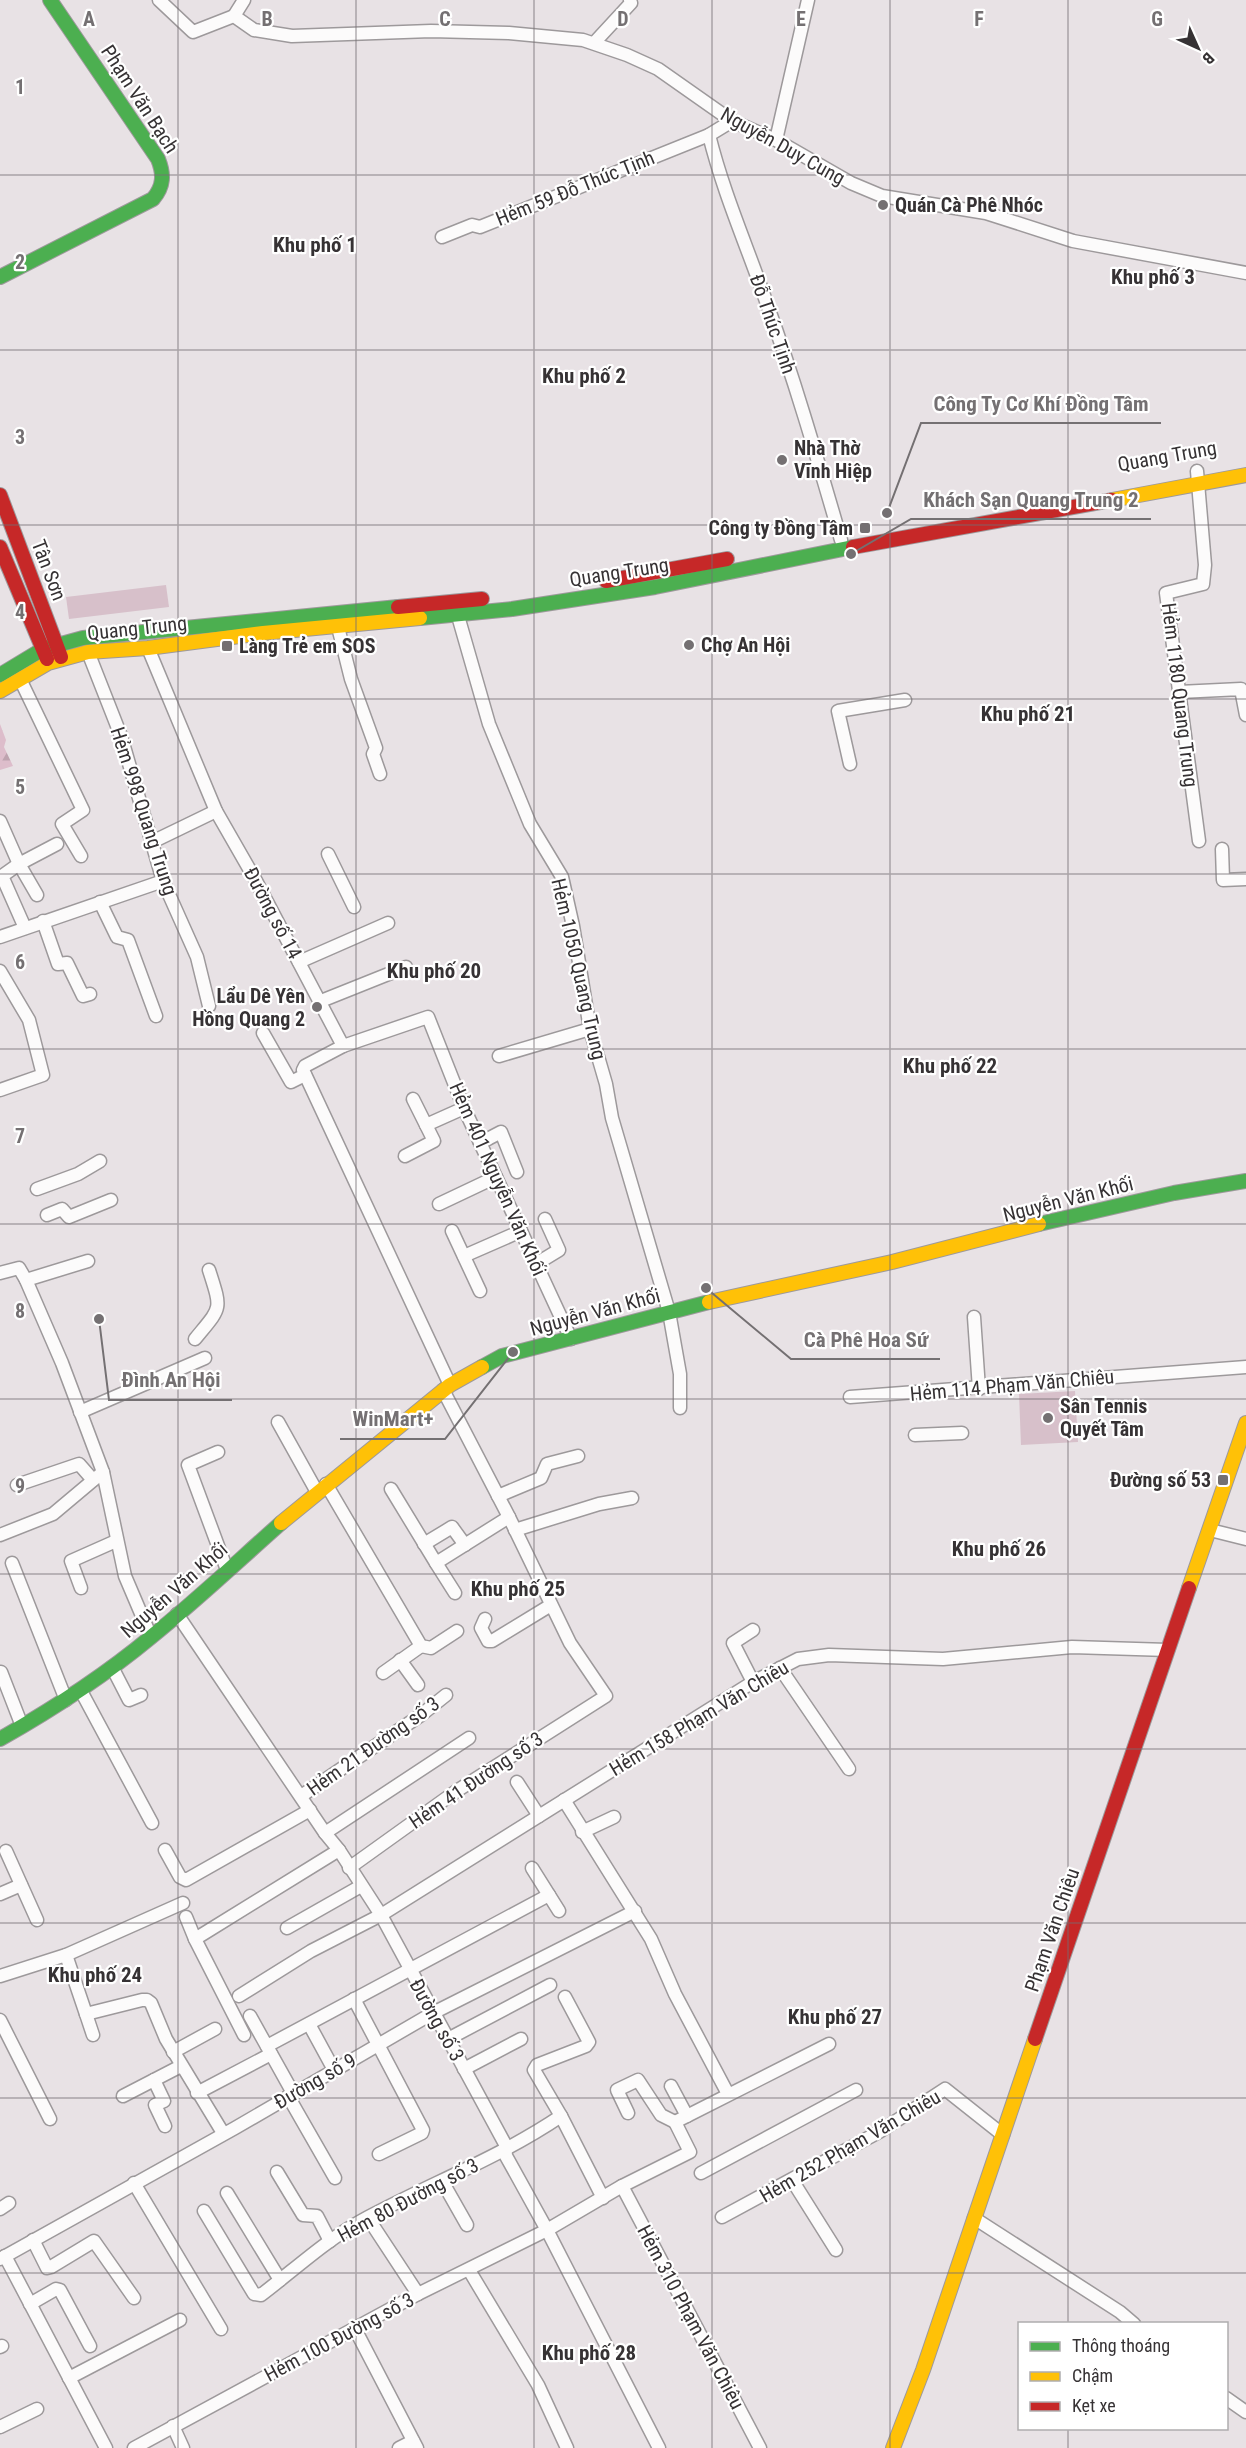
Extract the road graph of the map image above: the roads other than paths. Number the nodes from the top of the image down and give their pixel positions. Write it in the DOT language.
graph roads {
  1 [pos="50,0"];
  2 [pos="159,0"];
  3 [pos="244,0"];
  4 [pos="630,0"];
  5 [pos="808,0"];
  6 [pos="234,16"];
  7 [pos="594,43"];
  8 [pos="732,121"];
  9 [pos="709,135"];
  10 [pos="776,140"];
  11 [pos="442,237"];
  12 [pos="1246,273"];
  13 [pos="0,277"];
  14 [pos="1246,462"];
  15 [pos="1246,475"];
  16 [pos="1198,477"];
  17 [pos="0,495"];
  18 [pos="922,529"];
  19 [pos="841,540"];
  20 [pos="0,547"];
  21 [pos="511,603"];
  22 [pos="456,609"];
  23 [pos="338,627"];
  24 [pos="148,648"];
  25 [pos="88,652"];
  26 [pos="52,654"];
  27 [pos="0,675"];
  28 [pos="20,679"];
  29 [pos="0,691"];
  30 [pos="1179,692"];
  31 [pos="905,700"];
  32 [pos="1246,716"];
  33 [pos="850,764"];
  34 [pos="380,774"];
  35 [pos="216,811"];
  36 [pos="0,821"];
  37 [pos="1199,841"];
  38 [pos="152,842"];
  39 [pos="57,843"];
  40 [pos="5,847"];
  41 [pos="1222,849"];
  42 [pos="328,854"];
  43 [pos="81,856"];
  44 [pos="19,864"];
  45 [pos="1246,879"];
  46 [pos="163,881"];
  47 [pos="37,895"];
  48 [pos="100,902"];
  49 [pos="354,907"];
  50 [pos="43,921"];
  51 [pos="388,923"];
  52 [pos="25,928"];
  53 [pos="0,937"];
  54 [pos="298,962"];
  55 [pos="406,967"];
  56 [pos="0,970"];
  57 [pos="90,994"];
  58 [pos="321,1001"];
  59 [pos="209,1006"];
  60 [pos="156,1016"];
  61 [pos="590,1029"];
  62 [pos="263,1033"];
  63 [pos="343,1046"];
  64 [pos="499,1056"];
  65 [pos="305,1075"];
  66 [pos="0,1090"];
  67 [pos="413,1098"];
  68 [pos="464,1108"];
  69 [pos="426,1125"];
  70 [pos="480,1143"];
  71 [pos="405,1156"];
  72 [pos="100,1161"];
  73 [pos="517,1172"];
  74 [pos="496,1178"];
  75 [pos="1246,1180"];
  76 [pos="37,1189"];
  77 [pos="111,1200"];
  78 [pos="439,1204"];
  79 [pos="47,1215"];
  80 [pos="545,1219"];
  81 [pos="452,1231"];
  82 [pos="521,1231"];
  83 [pos="464,1256"];
  84 [pos="88,1260"];
  85 [pos="536,1264"];
  86 [pos="209,1270"];
  87 [pos="0,1273"];
  88 [pos="26,1280"];
  89 [pos="480,1291"];
  90 [pos="669,1312"];
  91 [pos="974,1317"];
  92 [pos="195,1339"];
  93 [pos="571,1339"];
  94 [pos="205,1358"];
  95 [pos="1246,1367"];
  96 [pos="446,1388"];
  97 [pos="979,1389"];
  98 [pos="850,1397"];
  99 [pos="680,1408"];
  100 [pos="80,1412"];
  101 [pos="278,1422"];
  102 [pos="1246,1423"];
  103 [pos="962,1433"];
  104 [pos="915,1435"];
  105 [pos="218,1452"];
  106 [pos="578,1456"];
  107 [pos="98,1476"];
  108 [pos="18,1485"];
  109 [pos="322,1488"];
  110 [pos="391,1489"];
  111 [pos="498,1496"];
  112 [pos="632,1498"];
  113 [pos="509,1517"];
  114 [pos="515,1530"];
  115 [pos="1210,1530"];
  116 [pos="0,1535"];
  117 [pos="1246,1539"];
  118 [pos="116,1541"];
  119 [pos="424,1544"];
  120 [pos="465,1545"];
  121 [pos="12,1563"];
  122 [pos="436,1563"];
  123 [pos="227,1570"];
  124 [pos="81,1588"];
  125 [pos="455,1593"];
  126 [pos="551,1605"];
  127 [pos="177,1614"];
  128 [pos="485,1619"];
  129 [pos="753,1630"];
  130 [pos="458,1631"];
  131 [pos="151,1637"];
  132 [pos="421,1646"];
  133 [pos="1168,1650"];
  134 [pos="400,1660"];
  135 [pos="112,1667"];
  136 [pos="780,1668"];
  137 [pos="1,1672"];
  138 [pos="383,1673"];
  139 [pos="753,1682"];
  140 [pos="418,1685"];
  141 [pos="81,1691"];
  142 [pos="141,1695"];
  143 [pos="446,1695"];
  144 [pos="66,1700"];
  145 [pos="22,1726"];
  146 [pos="469,1738"];
  147 [pos="0,1739"];
  148 [pos="849,1769"];
  149 [pos="518,1782"];
  150 [pos="301,1796"];
  151 [pos="564,1800"];
  152 [pos="310,1810"];
  153 [pos="614,1816"];
  154 [pos="534,1819"];
  155 [pos="152,1823"];
  156 [pos="582,1832"];
  157 [pos="325,1833"];
  158 [pos="165,1850"];
  159 [pos="339,1850"];
  160 [pos="6,1851"];
  161 [pos="349,1868"];
  162 [pos="532,1868"];
  163 [pos="21,1885"];
  164 [pos="361,1886"];
  165 [pos="0,1894"];
  166 [pos="549,1895"];
  167 [pos="183,1903"];
  168 [pos="559,1911"];
  169 [pos="635,1911"];
  170 [pos="381,1915"];
  171 [pos="186,1917"];
  172 [pos="37,1920"];
  173 [pos="287,1928"];
  174 [pos="195,1939"];
  175 [pos="66,1955"];
  176 [pos="409,1969"];
  177 [pos="0,1976"];
  178 [pos="550,1985"];
  179 [pos="239,1996"];
  180 [pos="564,1997"];
  181 [pos="354,1999"];
  182 [pos="433,2013"];
  183 [pos="86,2014"];
  184 [pos="250,2016"];
  185 [pos="0,2020"];
  186 [pos="309,2024"];
  187 [pos="215,2029"];
  188 [pos="93,2035"];
  189 [pos="244,2035"];
  190 [pos="448,2039"];
  191 [pos="521,2039"];
  192 [pos="830,2044"];
  193 [pos="377,2045"];
  194 [pos="269,2050"];
  195 [pos="173,2052"];
  196 [pos="181,2066"];
  197 [pos="464,2069"];
  198 [pos="334,2070"];
  199 [pos="154,2080"];
  200 [pos="671,2086"];
  201 [pos="856,2090"];
  202 [pos="198,2093"];
  203 [pos="728,2094"];
  204 [pos="290,2095"];
  205 [pos="123,2096"];
  206 [pos="628,2113"];
  207 [pos="561,2116"];
  208 [pos="687,2116"];
  209 [pos="50,2119"];
  210 [pos="675,2122"];
  211 [pos="165,2126"];
  212 [pos="223,2133"];
  213 [pos="1003,2135"];
  214 [pos="506,2149"];
  215 [pos="379,2154"];
  216 [pos="277,2172"];
  217 [pos="701,2173"];
  218 [pos="334,2178"];
  219 [pos="792,2180"];
  220 [pos="442,2181"];
  221 [pos="134,2183"];
  222 [pos="622,2187"];
  223 [pos="227,2193"];
  224 [pos="603,2198"];
  225 [pos="204,2211"];
  226 [pos="722,2217"];
  227 [pos="368,2218"];
  228 [pos="974,2218"];
  229 [pos="466,2225"];
  230 [pos="547,2230"];
  231 [pos="33,2240"];
  232 [pos="330,2241"];
  233 [pos="836,2250"];
  234 [pos="3,2257"];
  235 [pos="469,2270"];
  236 [pos="280,2280"];
  237 [pos="418,2294"];
  238 [pos="134,2298"];
  239 [pos="30,2304"];
  240 [pos="180,2320"];
  241 [pos="1132,2322"];
  242 [pos="355,2328"];
  243 [pos="221,2329"];
  244 [pos="90,2346"];
  245 [pos="69,2378"];
  246 [pos="1228,2399"];
  247 [pos="37,2409"];
  248 [pos="1246,2412"];
  249 [pos="173,2426"];
  250 [pos="0,2427"];
  251 [pos="415,2445"];
  252 [pos="106,2448"];
  253 [pos="134,2448"];
  254 [pos="183,2448"];
  255 [pos="399,2448"];
  256 [pos="567,2448"];
  257 [pos="659,2448"];
  258 [pos="760,2448"];
  259 [pos="893,2448"];
  1 -- 13 [label="main road, Phạm Văn Bạch"];
  2 -- 6 [label="street"];
  3 -- 6 [label="street"];
  4 -- 7 [label="street"];
  5 -- 10 [label="street"];
  6 -- 7 [label="street, Nguyễn Duy Cung"];
  7 -- 8 [label="street, Nguyễn Duy Cung"];
  8 -- 9 [label="street"];
  8 -- 10 [label="street, Nguyễn Duy Cung"];
  9 -- 11 [label="street, Hẻm 59 Đỗ Thúc Tịnh"];
  9 -- 19 [label="street, Đỗ Thúc Tịnh"];
  10 -- 12 [label="street, Nguyễn Duy Cung"];
  14 -- 16 [label="main road, Quang Trung"];
  15 -- 16 [label="main road, Quang Trung"];
  16 -- 18 [label="main road, Quang Trung"];
  16 -- 30 [label="street, Hẻm 1180 Quang Trung"];
  17 -- 26 [label="main road, Tân Sơn"];
  18 -- 19 [label="main road, Quang Trung"];
  18 -- 21 [label="main road, Quang Trung"];
  19 -- 21 [label="main road, Quang Trung"];
  20 -- 26 [label="main road, Tân Sơn"];
  21 -- 22 [label="main road, Quang Trung"];
  22 -- 23 [label="main road, Quang Trung"];
  22 -- 26 [label="main road, Quang Trung"];
  22 -- 61 [label="street, Hẻm 1050 Quang Trung"];
  23 -- 24 [label="main road, Quang Trung"];
  23 -- 34 [label="street"];
  24 -- 25 [label="main road, Quang Trung"];
  24 -- 35 [label="street, Đường số 14"];
  25 -- 26 [label="main road, Quang Trung"];
  25 -- 38 [label="street, Hẻm 998 Quang Trung"];
  26 -- 27 [label="main road, Quang Trung"];
  26 -- 28 [label="main road, Quang Trung"];
  28 -- 29 [label="main road, Quang Trung"];
  28 -- 43 [label="street"];
  30 -- 32 [label="street"];
  30 -- 37 [label="street, Hẻm 1180 Quang Trung"];
  31 -- 33 [label="street"];
  35 -- 38 [label="street"];
  35 -- 54 [label="street, Đường số 14"];
  36 -- 40 [label="street"];
  38 -- 46 [label="street, Hẻm 998 Quang Trung"];
  39 -- 44 [label="street"];
  40 -- 44 [label="street"];
  41 -- 45 [label="street"];
  42 -- 49 [label="street"];
  44 -- 47 [label="street"];
  44 -- 52 [label="street"];
  46 -- 48 [label="street"];
  46 -- 59 [label="street, Hẻm 998 Quang Trung"];
  48 -- 50 [label="street"];
  48 -- 60 [label="street"];
  50 -- 52 [label="street"];
  50 -- 57 [label="street"];
  51 -- 54 [label="street"];
  52 -- 53 [label="street"];
  54 -- 58 [label="street, Đường số 14"];
  55 -- 58 [label="street"];
  56 -- 66 [label="street"];
  58 -- 63 [label="street, Đường số 14"];
  61 -- 64 [label="street"];
  61 -- 90 [label="street, Hẻm 1050 Quang Trung"];
  62 -- 65 [label="street"];
  63 -- 65 [label="street"];
  63 -- 68 [label="street, Hẻm 401 Nguyễn Văn Khối"];
  65 -- 96 [label="street"];
  67 -- 69 [label="street"];
  68 -- 69 [label="street"];
  68 -- 70 [label="street, Hẻm 401 Nguyễn Văn Khối"];
  69 -- 71 [label="street"];
  70 -- 73 [label="street"];
  70 -- 74 [label="street, Hẻm 401 Nguyễn Văn Khối"];
  72 -- 76 [label="street"];
  74 -- 78 [label="street"];
  74 -- 82 [label="street, Hẻm 401 Nguyễn Văn Khối"];
  75 -- 90 [label="main road, Nguyễn Văn Khối"];
  77 -- 79 [label="street"];
  80 -- 85 [label="street"];
  81 -- 83 [label="street"];
  82 -- 83 [label="street"];
  82 -- 85 [label="street, Hẻm 401 Nguyễn Văn Khối"];
  83 -- 89 [label="street"];
  84 -- 88 [label="street"];
  85 -- 93 [label="street, Hẻm 401 Nguyễn Văn Khối"];
  86 -- 92 [label="street"];
  87 -- 88 [label="street"];
  88 -- 100 [label="street"];
  90 -- 93 [label="main road, Nguyễn Văn Khối"];
  90 -- 99 [label="street, Hẻm 1050 Quang Trung"];
  91 -- 97 [label="street"];
  93 -- 96 [label="main road, Nguyễn Văn Khối"];
  94 -- 100 [label="street"];
  95 -- 97 [label="street, Hẻm 114 Phạm Văn Chiêu"];
  96 -- 109 [label="main road, Nguyễn Văn Khối"];
  96 -- 111 [label="street"];
  97 -- 98 [label="street, Hẻm 114 Phạm Văn Chiêu"];
  100 -- 107 [label="street"];
  101 -- 109 [label="street"];
  102 -- 115 [label="main road, Phạm Văn Chiêu"];
  103 -- 104 [label="street"];
  105 -- 123 [label="street"];
  106 -- 111 [label="street"];
  107 -- 108 [label="street"];
  107 -- 116 [label="street"];
  107 -- 118 [label="street"];
  109 -- 123 [label="main road, Nguyễn Văn Khối"];
  109 -- 132 [label="street"];
  110 -- 119 [label="street"];
  111 -- 113 [label="street"];
  112 -- 114 [label="street"];
  113 -- 114 [label="street"];
  113 -- 120 [label="street"];
  114 -- 126 [label="street"];
  115 -- 117 [label="street"];
  115 -- 133 [label="main road, Phạm Văn Chiêu"];
  118 -- 124 [label="street"];
  118 -- 131 [label="street"];
  119 -- 120 [label="street"];
  119 -- 122 [label="street"];
  120 -- 122 [label="street"];
  121 -- 144 [label="street"];
  122 -- 125 [label="street"];
  123 -- 127 [label="main road, Nguyễn Văn Khối"];
  126 -- 128 [label="street"];
  126 -- 161 [label="street, Hẻm 41 Đường số 3"];
  127 -- 131 [label="main road, Nguyễn Văn Khối"];
  127 -- 150 [label="street, Đường số 3"];
  129 -- 139 [label="street"];
  130 -- 132 [label="street"];
  131 -- 135 [label="main road, Nguyễn Văn Khối"];
  132 -- 134 [label="street"];
  133 -- 136 [label="street, Hẻm 158 Phạm Văn Chiêu"];
  133 -- 213 [label="main road, Phạm Văn Chiêu"];
  134 -- 138 [label="street"];
  134 -- 140 [label="street"];
  135 -- 141 [label="main road, Nguyễn Văn Khối"];
  135 -- 142 [label="street"];
  136 -- 139 [label="street, Hẻm 158 Phạm Văn Chiêu"];
  136 -- 148 [label="street"];
  137 -- 145 [label="street"];
  139 -- 151 [label="street, Hẻm 158 Phạm Văn Chiêu"];
  141 -- 144 [label="main road, Nguyễn Văn Khối"];
  141 -- 155 [label="street"];
  143 -- 150 [label="street, Hẻm 21 Đường số 3"];
  144 -- 145 [label="main road, Nguyễn Văn Khối"];
  145 -- 147 [label="main road, Nguyễn Văn Khối"];
  146 -- 157 [label="street"];
  149 -- 154 [label="street"];
  150 -- 152 [label="street, Đường số 3"];
  151 -- 154 [label="street, Hẻm 158 Phạm Văn Chiêu"];
  151 -- 156 [label="street"];
  152 -- 157 [label="street, Đường số 3"];
  152 -- 158 [label="street"];
  153 -- 156 [label="street"];
  154 -- 170 [label="street, Hẻm 158 Phạm Văn Chiêu"];
  156 -- 169 [label="street"];
  157 -- 159 [label="street, Đường số 3"];
  159 -- 161 [label="street, Đường số 3"];
  159 -- 174 [label="street"];
  160 -- 163 [label="street"];
  161 -- 164 [label="street, Đường số 3"];
  162 -- 166 [label="street"];
  163 -- 165 [label="street"];
  163 -- 172 [label="street"];
  164 -- 170 [label="street, Đường số 3"];
  164 -- 173 [label="street"];
  166 -- 168 [label="street"];
  166 -- 176 [label="street"];
  167 -- 175 [label="street"];
  169 -- 182 [label="street, Đường số 9"];
  169 -- 203 [label="street"];
  170 -- 176 [label="street, Đường số 3"];
  170 -- 179 [label="street, Hẻm 158 Phạm Văn Chiêu"];
  171 -- 174 [label="street"];
  174 -- 189 [label="street"];
  175 -- 177 [label="street"];
  175 -- 183 [label="street"];
  176 -- 181 [label="street"];
  176 -- 182 [label="street, Đường số 3"];
  178 -- 190 [label="street"];
  180 -- 207 [label="street"];
  181 -- 186 [label="street"];
  181 -- 193 [label="street"];
  182 -- 190 [label="street, Đường số 3"];
  182 -- 193 [label="street, Đường số 9"];
  183 -- 188 [label="street"];
  183 -- 195 [label="street"];
  184 -- 194 [label="street"];
  185 -- 209 [label="street"];
  186 -- 194 [label="street"];
  186 -- 198 [label="street"];
  187 -- 195 [label="street"];
  190 -- 197 [label="street, Đường số 3"];
  191 -- 197 [label="street"];
  192 -- 203 [label="street"];
  193 -- 198 [label="street, Đường số 9"];
  193 -- 215 [label="street"];
  194 -- 202 [label="street"];
  194 -- 204 [label="street"];
  195 -- 196 [label="street"];
  196 -- 199 [label="street"];
  196 -- 202 [label="street"];
  197 -- 214 [label="street, Đường số 3"];
  198 -- 204 [label="street, Đường số 9"];
  199 -- 205 [label="street"];
  199 -- 211 [label="street"];
  200 -- 208 [label="street"];
  201 -- 217 [label="street"];
  202 -- 212 [label="street"];
  203 -- 208 [label="street"];
  204 -- 212 [label="street, Đường số 9"];
  204 -- 218 [label="street"];
  206 -- 210 [label="street"];
  207 -- 214 [label="street, Hẻm 80 Đường số 3"];
  207 -- 224 [label="street"];
  208 -- 210 [label="street"];
  210 -- 222 [label="street"];
  212 -- 221 [label="street, Đường số 9"];
  213 -- 219 [label="street, Hẻm 252 Phạm Văn Chiêu"];
  213 -- 228 [label="main road, Phạm Văn Chiêu"];
  214 -- 220 [label="street, Hẻm 80 Đường số 3"];
  214 -- 230 [label="street, Đường số 3"];
  216 -- 232 [label="street"];
  219 -- 226 [label="street, Hẻm 252 Phạm Văn Chiêu"];
  219 -- 233 [label="street"];
  220 -- 227 [label="street, Hẻm 80 Đường số 3"];
  220 -- 229 [label="street"];
  221 -- 231 [label="street, Đường số 9"];
  221 -- 243 [label="street"];
  222 -- 224 [label="street"];
  222 -- 258 [label="street, Hẻm 310 Phạm Văn Chiêu"];
  223 -- 236 [label="street"];
  224 -- 230 [label="street"];
  225 -- 236 [label="street, Hẻm 80 Đường số 3"];
  227 -- 232 [label="street, Hẻm 80 Đường số 3"];
  227 -- 237 [label="street"];
  228 -- 241 [label="street"];
  228 -- 259 [label="main road, Phạm Văn Chiêu"];
  230 -- 235 [label="street, Hẻm 100 Đường số 3"];
  230 -- 257 [label="street, Đường số 3"];
  231 -- 234 [label="street, Đường số 9"];
  231 -- 238 [label="street"];
  232 -- 236 [label="street, Hẻm 80 Đường số 3"];
  234 -- 239 [label="street"];
  235 -- 237 [label="street, Hẻm 100 Đường số 3"];
  235 -- 256 [label="street"];
  237 -- 242 [label="street, Hẻm 100 Đường số 3"];
  239 -- 244 [label="street"];
  239 -- 245 [label="street"];
  240 -- 245 [label="street"];
  242 -- 249 [label="street, Hẻm 100 Đường số 3"];
  242 -- 251 [label="street"];
  245 -- 252 [label="street"];
  246 -- 248 [label="street"];
  247 -- 250 [label="street"];
  249 -- 253 [label="street, Hẻm 100 Đường số 3"];
  249 -- 254 [label="street"];
  251 -- 255 [label="street"];
}
